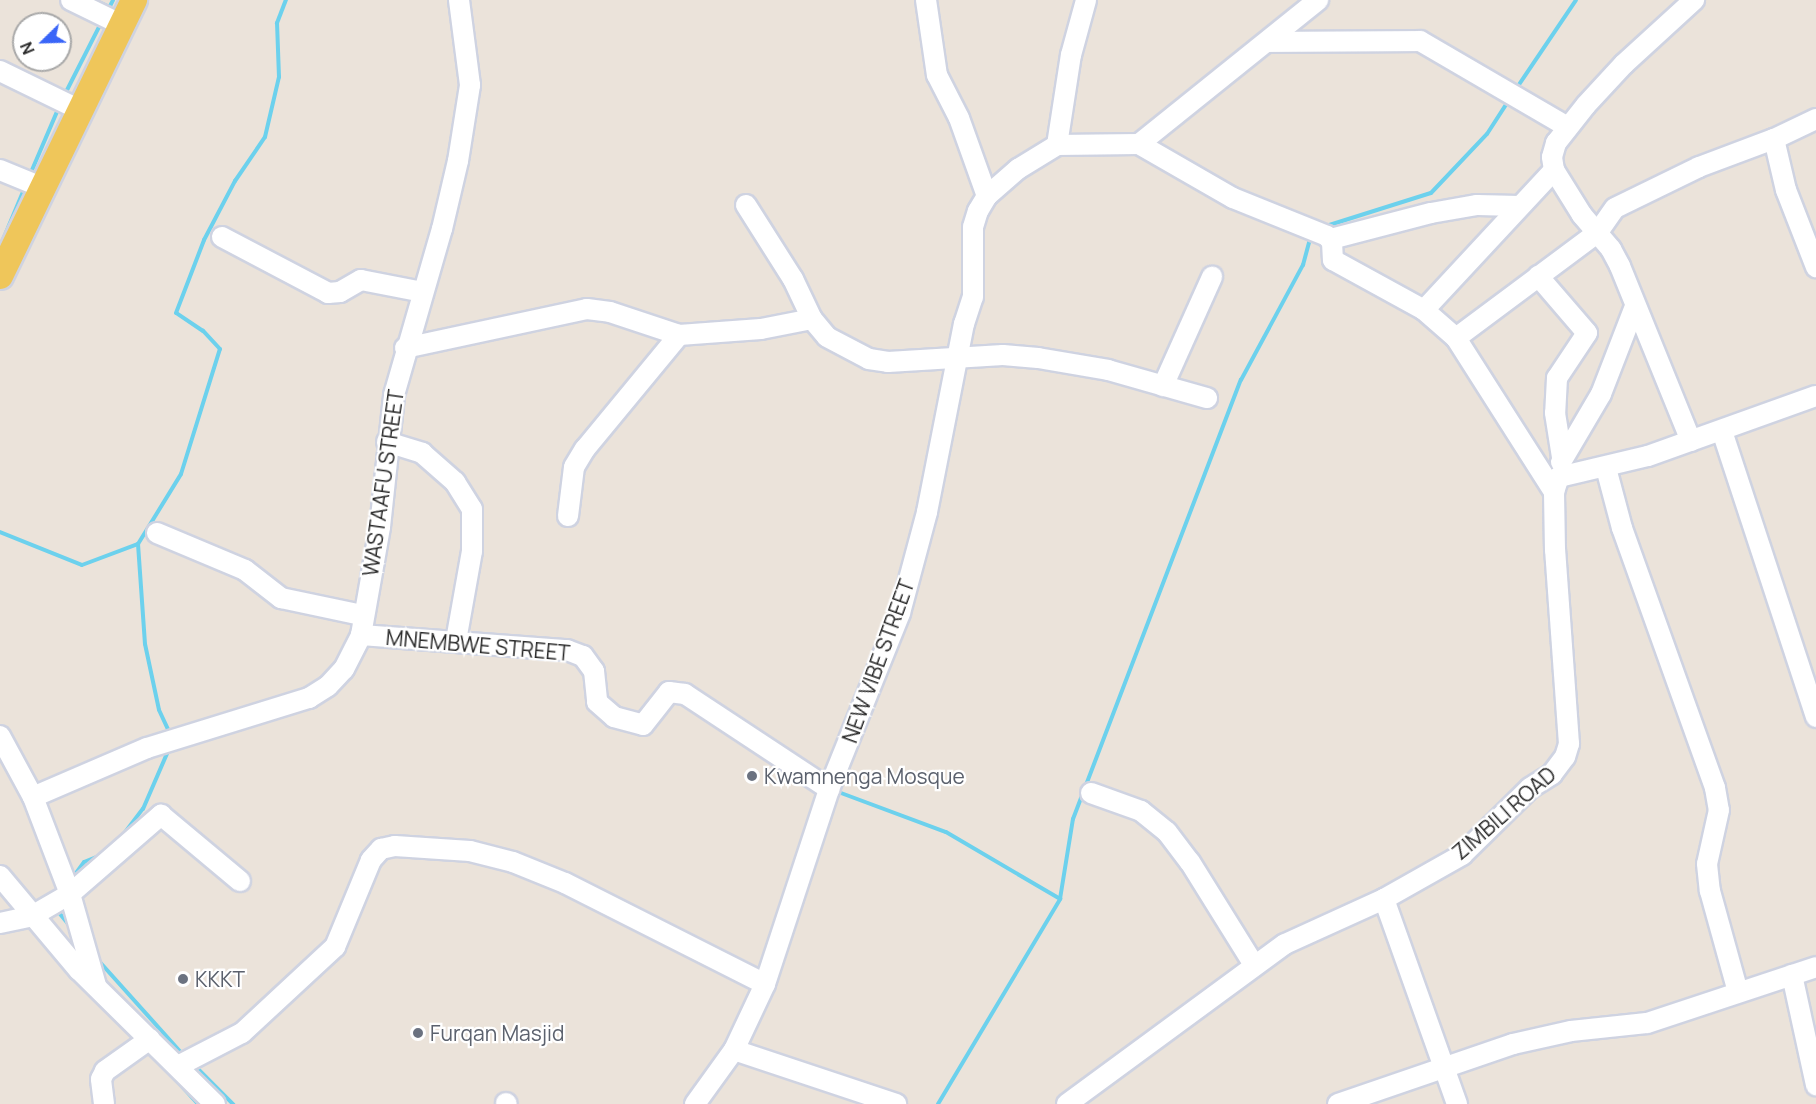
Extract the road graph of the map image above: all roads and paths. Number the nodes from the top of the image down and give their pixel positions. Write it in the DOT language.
graph roads {
  1 [pos="71,0"];
  2 [pos="134,0"];
  3 [pos="459,0"];
  4 [pos="926,0"];
  5 [pos="1086,0"];
  6 [pos="1318,0"];
  7 [pos="1694,0"];
  8 [pos="122,25"];
  9 [pos="1269,42"];
  10 [pos="0,71"];
  11 [pos="80,110"];
  12 [pos="1816,119"];
  13 [pos="1568,127"];
  14 [pos="1774,139"];
  15 [pos="1139,144"];
  16 [pos="1057,145"];
  17 [pos="0,170"];
  18 [pos="1554,170"];
  19 [pos="44,188"];
  20 [pos="987,196"];
  21 [pos="746,205"];
  22 [pos="1520,206"];
  23 [pos="1598,232"];
  24 [pos="222,237"];
  25 [pos="1331,239"];
  26 [pos="1816,267"];
  27 [pos="0,276"];
  28 [pos="1538,276"];
  29 [pos="1212,277"];
  30 [pos="423,292"];
  31 [pos="1634,309"];
  32 [pos="1424,310"];
  33 [pos="812,319"];
  34 [pos="679,335"];
  35 [pos="1456,338"];
  36 [pos="405,348"];
  37 [pos="958,355"];
  38 [pos="1162,386"];
  39 [pos="1816,396"];
  40 [pos="1207,398"];
  41 [pos="1722,431"];
  42 [pos="1690,441"];
  43 [pos="387,442"];
  44 [pos="1562,457"];
  45 [pos="1606,468"];
  46 [pos="1557,484"];
  47 [pos="568,516"];
  48 [pos="157,533"];
  49 [pos="362,625"];
  50 [pos="456,640"];
  51 [pos="1816,717"];
  52 [pos="0,736"];
  53 [pos="829,789"];
  54 [pos="1091,793"];
  55 [pos="33,797"];
  56 [pos="0,876"];
  57 [pos="240,881"];
  58 [pos="70,894"];
  59 [pos="1384,899"];
  60 [pos="32,916"];
  61 [pos="0,923"];
  62 [pos="1254,965"];
  63 [pos="1816,967"];
  64 [pos="1792,975"];
  65 [pos="765,984"];
  66 [pos="97,986"];
  67 [pos="1738,993"];
  68 [pos="150,1039"];
  69 [pos="734,1050"];
  70 [pos="178,1066"];
  71 [pos="1445,1068"];
  72 [pos="1816,1085"];
  73 [pos="1375,1098"];
  74 [pos="104,1104"];
  75 [pos="215,1104"];
  76 [pos="695,1104"];
  77 [pos="896,1104"];
  78 [pos="1067,1104"];
  79 [pos="1338,1104"];
  80 [pos="1457,1104"];
  1 -- 8 [label="street"];
  2 -- 8 [label="main road"];
  3 -- 30 [label="street, WASTAAFU STREET"];
  4 -- 20 [label="street"];
  5 -- 16 [label="street"];
  6 -- 9 [label="street"];
  7 -- 13 [label="street"];
  8 -- 11 [label="main road"];
  9 -- 13 [label="street"];
  9 -- 15 [label="street"];
  10 -- 11 [label="street"];
  11 -- 19 [label="main road"];
  12 -- 14 [label="street"];
  13 -- 18 [label="street"];
  14 -- 23 [label="street"];
  14 -- 26 [label="street"];
  15 -- 16 [label="street"];
  15 -- 25 [label="street"];
  16 -- 20 [label="street"];
  17 -- 19 [label="street"];
  18 -- 22 [label="street"];
  18 -- 23 [label="street"];
  19 -- 27 [label="main road"];
  20 -- 37 [label="street, NEW VIBE STREET"];
  21 -- 33 [label="street"];
  22 -- 25 [label="street"];
  22 -- 32 [label="street"];
  23 -- 28 [label="street"];
  23 -- 31 [label="street"];
  24 -- 30 [label="street"];
  25 -- 32 [label="street"];
  28 -- 35 [label="street"];
  28 -- 44 [label="street"];
  29 -- 38 [label="street"];
  30 -- 36 [label="street, WASTAAFU STREET"];
  31 -- 42 [label="street"];
  31 -- 44 [label="street"];
  32 -- 35 [label="street"];
  33 -- 34 [label="street"];
  33 -- 37 [label="street"];
  34 -- 36 [label="street"];
  34 -- 47 [label="street"];
  35 -- 46 [label="street"];
  36 -- 43 [label="street, WASTAAFU STREET"];
  37 -- 38 [label="street"];
  37 -- 53 [label="street, NEW VIBE STREET"];
  38 -- 40 [label="street"];
  39 -- 41 [label="street"];
  41 -- 42 [label="street"];
  41 -- 51 [label="street"];
  42 -- 45 [label="street"];
  43 -- 49 [label="street, WASTAAFU STREET"];
  43 -- 50 [label="street"];
  44 -- 46 [label="street, ZIMBILI ROAD"];
  45 -- 46 [label="street"];
  45 -- 67 [label="street"];
  46 -- 59 [label="street, ZIMBILI ROAD"];
  48 -- 49 [label="street, MNEMBWE STREET"];
  49 -- 50 [label="street, MNEMBWE STREET"];
  49 -- 55 [label="street, WASTAAFU STREET"];
  50 -- 53 [label="street, MNEMBWE STREET"];
  52 -- 55 [label="street"];
  53 -- 65 [label="street, NEW VIBE STREET"];
  54 -- 62 [label="street"];
  55 -- 58 [label="street"];
  56 -- 60 [label="street"];
  57 -- 58 [label="street"];
  58 -- 60 [label="street"];
  58 -- 66 [label="street"];
  59 -- 62 [label="street, ZIMBILI ROAD"];
  59 -- 71 [label="street"];
  60 -- 61 [label="street"];
  60 -- 66 [label="street"];
  62 -- 78 [label="street, ZIMBILI ROAD"];
  63 -- 64 [label="street"];
  64 -- 67 [label="street"];
  64 -- 72 [label="street"];
  65 -- 69 [label="street, NEW VIBE STREET"];
  65 -- 70 [label="street"];
  66 -- 68 [label="street"];
  67 -- 71 [label="street"];
  68 -- 70 [label="street"];
  68 -- 74 [label="street"];
  69 -- 76 [label="street, NEW VIBE STREET"];
  69 -- 77 [label="street"];
  70 -- 75 [label="street"];
  71 -- 73 [label="street"];
  71 -- 80 [label="street"];
  73 -- 79 [label="street"];
}
